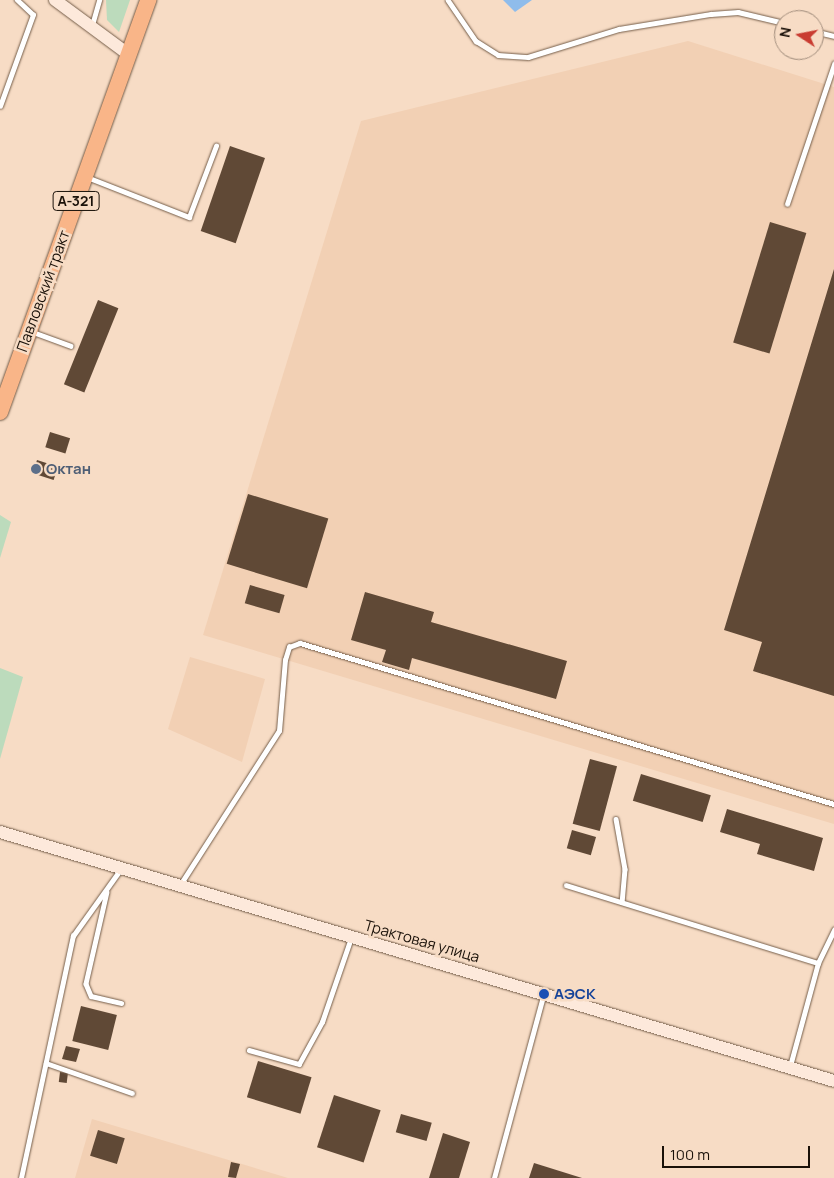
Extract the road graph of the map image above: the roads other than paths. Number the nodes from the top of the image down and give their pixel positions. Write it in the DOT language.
graph roads {
  1 [pos="17,0"];
  2 [pos="55,0"];
  3 [pos="98,0"];
  4 [pos="148,0"];
  5 [pos="448,0"];
  6 [pos="774,20"];
  7 [pos="90,29"];
  8 [pos="128,54"];
  9 [pos="834,64"];
  10 [pos="0,106"];
  11 [pos="216,146"];
  12 [pos="84,176"];
  13 [pos="787,204"];
  14 [pos="29,331"];
  15 [pos="71,346"];
  16 [pos="0,412"];
  17 [pos="834,804"];
  18 [pos="616,819"];
  19 [pos="0,832"];
  20 [pos="121,868"];
  21 [pos="566,885"];
  22 [pos="179,886"];
  23 [pos="107,891"];
  24 [pos="622,902"];
  25 [pos="834,930"];
  26 [pos="351,937"];
  27 [pos="818,963"];
  28 [pos="544,994"];
  29 [pos="120,1004"];
  30 [pos="249,1050"];
  31 [pos="46,1063"];
  32 [pos="790,1067"];
  33 [pos="834,1081"];
  34 [pos="132,1093"];
  35 [pos="21,1178"];
  36 [pos="494,1178"];
  1 -- 10 [label="lane"];
  2 -- 7 [label="main road"];
  3 -- 7 [label="lane"];
  4 -- 8 [label="highway, Павловский тракт / А-321"];
  5 -- 6 [label="lane"];
  7 -- 8 [label="main road"];
  8 -- 12 [label="highway, Павловский тракт / А-321"];
  9 -- 13 [label="lane"];
  11 -- 12 [label="lane"];
  12 -- 14 [label="highway, Павловский тракт / А-321"];
  14 -- 15 [label="lane"];
  14 -- 16 [label="highway, Павловский тракт / А-321"];
  17 -- 22 [label="lane"];
  18 -- 24 [label="lane"];
  19 -- 20 [label="main road, Трактовая улица"];
  20 -- 22 [label="main road, Трактовая улица"];
  20 -- 23 [label="lane"];
  21 -- 24 [label="lane"];
  22 -- 26 [label="main road, Трактовая улица"];
  23 -- 29 [label="lane"];
  23 -- 31 [label="lane"];
  24 -- 27 [label="lane"];
  25 -- 27 [label="lane"];
  26 -- 28 [label="main road, Трактовая улица"];
  26 -- 30 [label="lane"];
  27 -- 32 [label="lane"];
  28 -- 32 [label="main road, Трактовая улица"];
  28 -- 36 [label="lane"];
  31 -- 34 [label="lane"];
  31 -- 35 [label="lane"];
  32 -- 33 [label="main road, Трактовая улица"];
}
